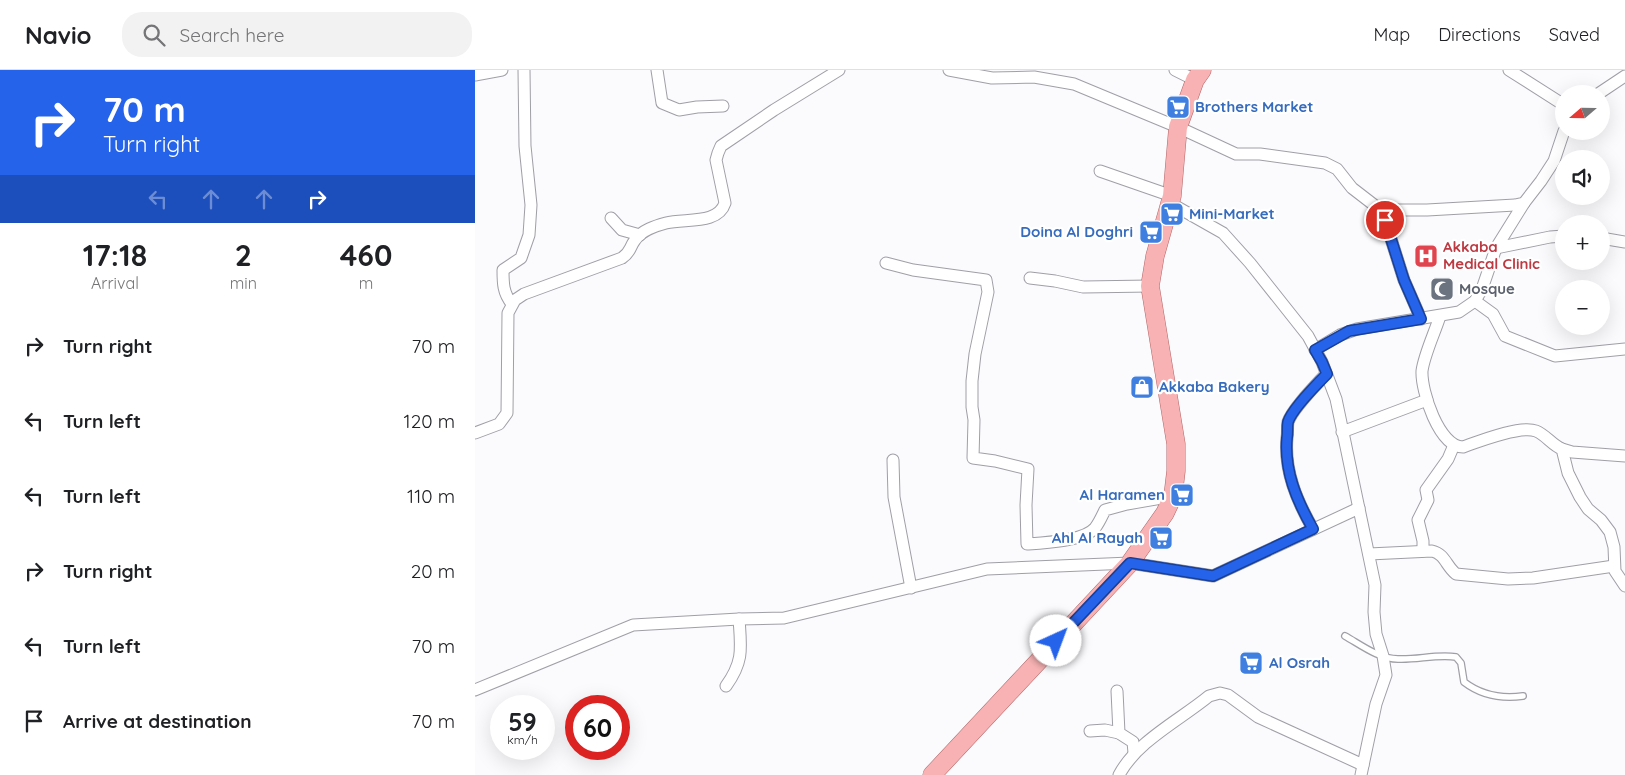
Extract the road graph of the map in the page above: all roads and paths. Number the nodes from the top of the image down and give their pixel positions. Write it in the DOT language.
graph roads {
  1 [pos="502,70"];
  2 [pos="523,70"];
  3 [pos="657,70"];
  4 [pos="839,70"];
  5 [pos="949,70"];
  6 [pos="1175,70"];
  7 [pos="1509,70"];
  8 [pos="475,74"];
  9 [pos="1006,74"];
  10 [pos="1199,75"];
  11 [pos="1625,76"];
  12 [pos="1610,86"];
  13 [pos="1555,99"];
  14 [pos="723,106"];
  15 [pos="1178,127"];
  16 [pos="1561,140"];
  17 [pos="1100,171"];
  18 [pos="1171,199"];
  19 [pos="1524,203"];
  20 [pos="1387,216"];
  21 [pos="611,218"];
  22 [pos="640,234"];
  23 [pos="1555,237"];
  24 [pos="1610,240"];
  25 [pos="1625,242"];
  26 [pos="1496,248"];
  27 [pos="886,263"];
  28 [pos="1029,278"];
  29 [pos="1150,286"];
  30 [pos="1475,301"];
  31 [pos="512,304"];
  32 [pos="1440,316"];
  33 [pos="1421,319"];
  34 [pos="1625,349"];
  35 [pos="1315,350"];
  36 [pos="1327,374"];
  37 [pos="1427,400"];
  38 [pos="1342,432"];
  39 [pos="475,433"];
  40 [pos="1454,445"];
  41 [pos="1562,449"];
  42 [pos="1625,456"];
  43 [pos="893,460"];
  44 [pos="1173,496"];
  45 [pos="1359,508"];
  46 [pos="1313,529"];
  47 [pos="1423,552"];
  48 [pos="1369,554"];
  49 [pos="1130,563"];
  50 [pos="1614,566"];
  51 [pos="1625,586"];
  52 [pos="911,588"];
  53 [pos="739,618"];
  54 [pos="1345,636"];
  55 [pos="1383,656"];
  56 [pos="726,686"];
  57 [pos="475,690"];
  58 [pos="1117,690"];
  59 [pos="1523,696"];
  60 [pos="1090,731"];
  61 [pos="1119,733"];
  62 [pos="1134,753"];
  63 [pos="1362,770"];
  64 [pos="932,775"];
  65 [pos="1119,775"];
  1 -- 8 [label="street"];
  2 -- 31 [label="street"];
  3 -- 14 [label="street"];
  4 -- 22 [label="street"];
  5 -- 9 [label="street"];
  6 -- 10 [label="street"];
  7 -- 13 [label="street"];
  9 -- 15 [label="street"];
  10 -- 15 [label="main road"];
  11 -- 12 [label="street"];
  15 -- 18 [label="main road"];
  15 -- 20 [label="street"];
  16 -- 19 [label="street"];
  17 -- 18 [label="street"];
  18 -- 29 [label="main road"];
  18 -- 35 [label="street"];
  19 -- 20 [label="street"];
  19 -- 26 [label="street"];
  20 -- 33 [label="street"];
  21 -- 22 [label="street"];
  22 -- 31 [label="street"];
  23 -- 26 [label="street"];
  24 -- 25 [label="street"];
  26 -- 30 [label="street"];
  27 -- 44 [label="street"];
  28 -- 29 [label="street"];
  29 -- 44 [label="main road"];
  30 -- 32 [label="street"];
  30 -- 34 [label="street"];
  31 -- 39 [label="street"];
  32 -- 33 [label="street"];
  32 -- 37 [label="street"];
  33 -- 35 [label="street"];
  35 -- 36 [label="street"];
  36 -- 38 [label="street"];
  36 -- 46 [label="street"];
  37 -- 38 [label="street"];
  37 -- 40 [label="street"];
  38 -- 45 [label="street"];
  40 -- 41 [label="street"];
  40 -- 47 [label="street"];
  41 -- 42 [label="street"];
  41 -- 50 [label="street"];
  43 -- 52 [label="street"];
  44 -- 49 [label="main road"];
  45 -- 46 [label="street"];
  45 -- 48 [label="street"];
  46 -- 49 [label="street"];
  47 -- 48 [label="street"];
  47 -- 50 [label="street"];
  48 -- 55 [label="street"];
  49 -- 52 [label="street"];
  49 -- 64 [label="main road"];
  50 -- 51 [label="street"];
  52 -- 53 [label="street"];
  53 -- 56 [label="street"];
  53 -- 57 [label="street"];
  54 -- 55 [label="lane"];
  55 -- 59 [label="lane"];
  55 -- 63 [label="street"];
  58 -- 61 [label="street"];
  60 -- 61 [label="street"];
  61 -- 62 [label="street"];
  62 -- 63 [label="street"];
  62 -- 65 [label="street"];
}
